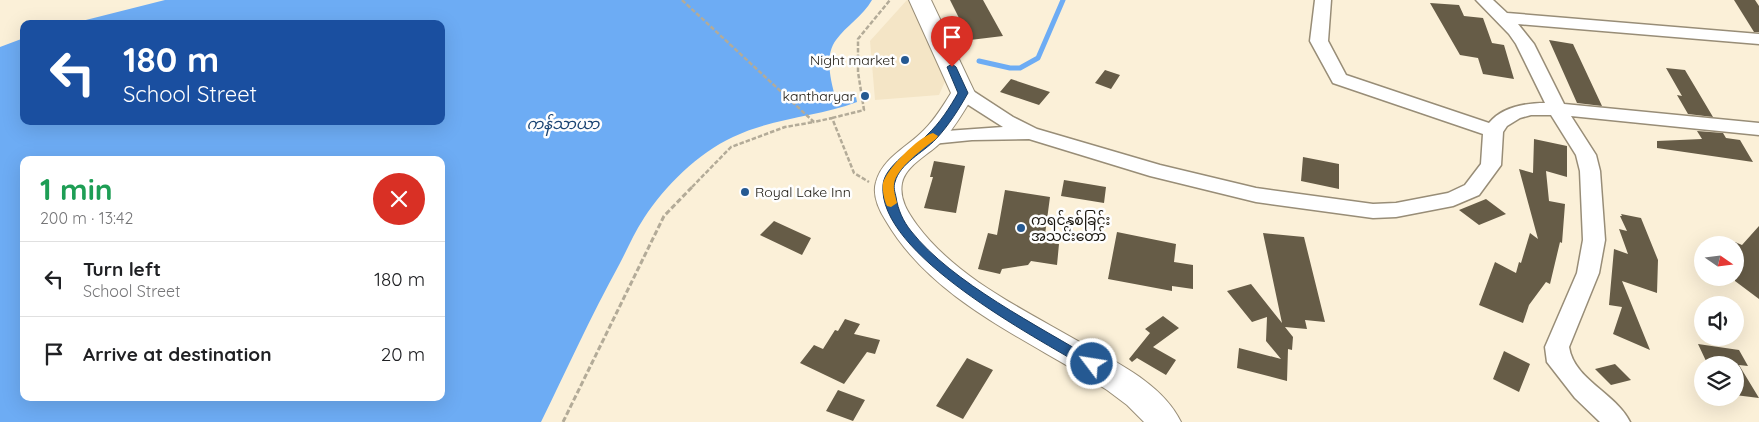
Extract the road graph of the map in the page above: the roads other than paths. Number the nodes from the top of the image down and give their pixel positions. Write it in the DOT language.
graph roads {
  1 [pos="920,0"];
  2 [pos="1323,0"];
  3 [pos="1484,0"];
  4 [pos="1500,17"];
  5 [pos="1759,39"];
  6 [pos="961,87"];
  7 [pos="1557,109"];
  8 [pos="1759,129"];
  9 [pos="1493,131"];
  10 [pos="1030,133"];
  11 [pos="932,138"];
  12 [pos="1164,422"];
  13 [pos="1617,422"];
  1 -- 6 [label="street"];
  2 -- 9 [label="street"];
  3 -- 4 [label="street"];
  4 -- 5 [label="street"];
  4 -- 7 [label="street"];
  6 -- 10 [label="street"];
  6 -- 11 [label="street"];
  7 -- 8 [label="street"];
  7 -- 9 [label="street"];
  7 -- 13 [label="street"];
  9 -- 10 [label="street"];
  10 -- 11 [label="street"];
  11 -- 12 [label="street"];
}
